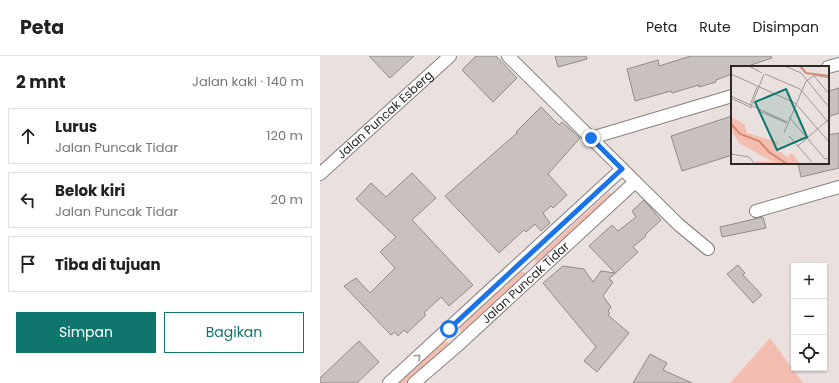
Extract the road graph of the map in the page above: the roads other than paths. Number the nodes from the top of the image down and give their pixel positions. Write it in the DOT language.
graph roads {
  1 [pos="450,56"];
  2 [pos="508,56"];
  3 [pos="839,64"];
  4 [pos="829,67"];
  5 [pos="731,96"];
  6 [pos="591,138"];
  7 [pos="622,169"];
  8 [pos="320,174"];
  9 [pos="635,182"];
  10 [pos="839,187"];
  11 [pos="756,211"];
  12 [pos="708,249"];
  13 [pos="523,262"];
  14 [pos="535,274"];
  15 [pos="449,329"];
  16 [pos="461,342"];
  17 [pos="389,383"];
  18 [pos="414,383"];
  1 -- 8 [label="street, Jalan Puncak Esberg"];
  2 -- 6 [label="street"];
  3 -- 4 [label="street"];
  5 -- 6 [label="street"];
  6 -- 7 [label="street"];
  7 -- 9 [label="street"];
  7 -- 13 [label="street, Jalan Puncak Tidar"];
  9 -- 12 [label="street"];
  9 -- 14 [label="street, Jalan Puncak Tidar"];
  10 -- 11 [label="street"];
  13 -- 14 [label="street"];
  13 -- 15 [label="street, Jalan Puncak Tidar"];
  14 -- 16 [label="street, Jalan Puncak Tidar"];
  15 -- 16 [label="street"];
  17 -- 15 [label="street, Jalan Puncak Tidar, one-way"];
  16 -- 18 [label="street, Jalan Puncak Tidar"];
}
